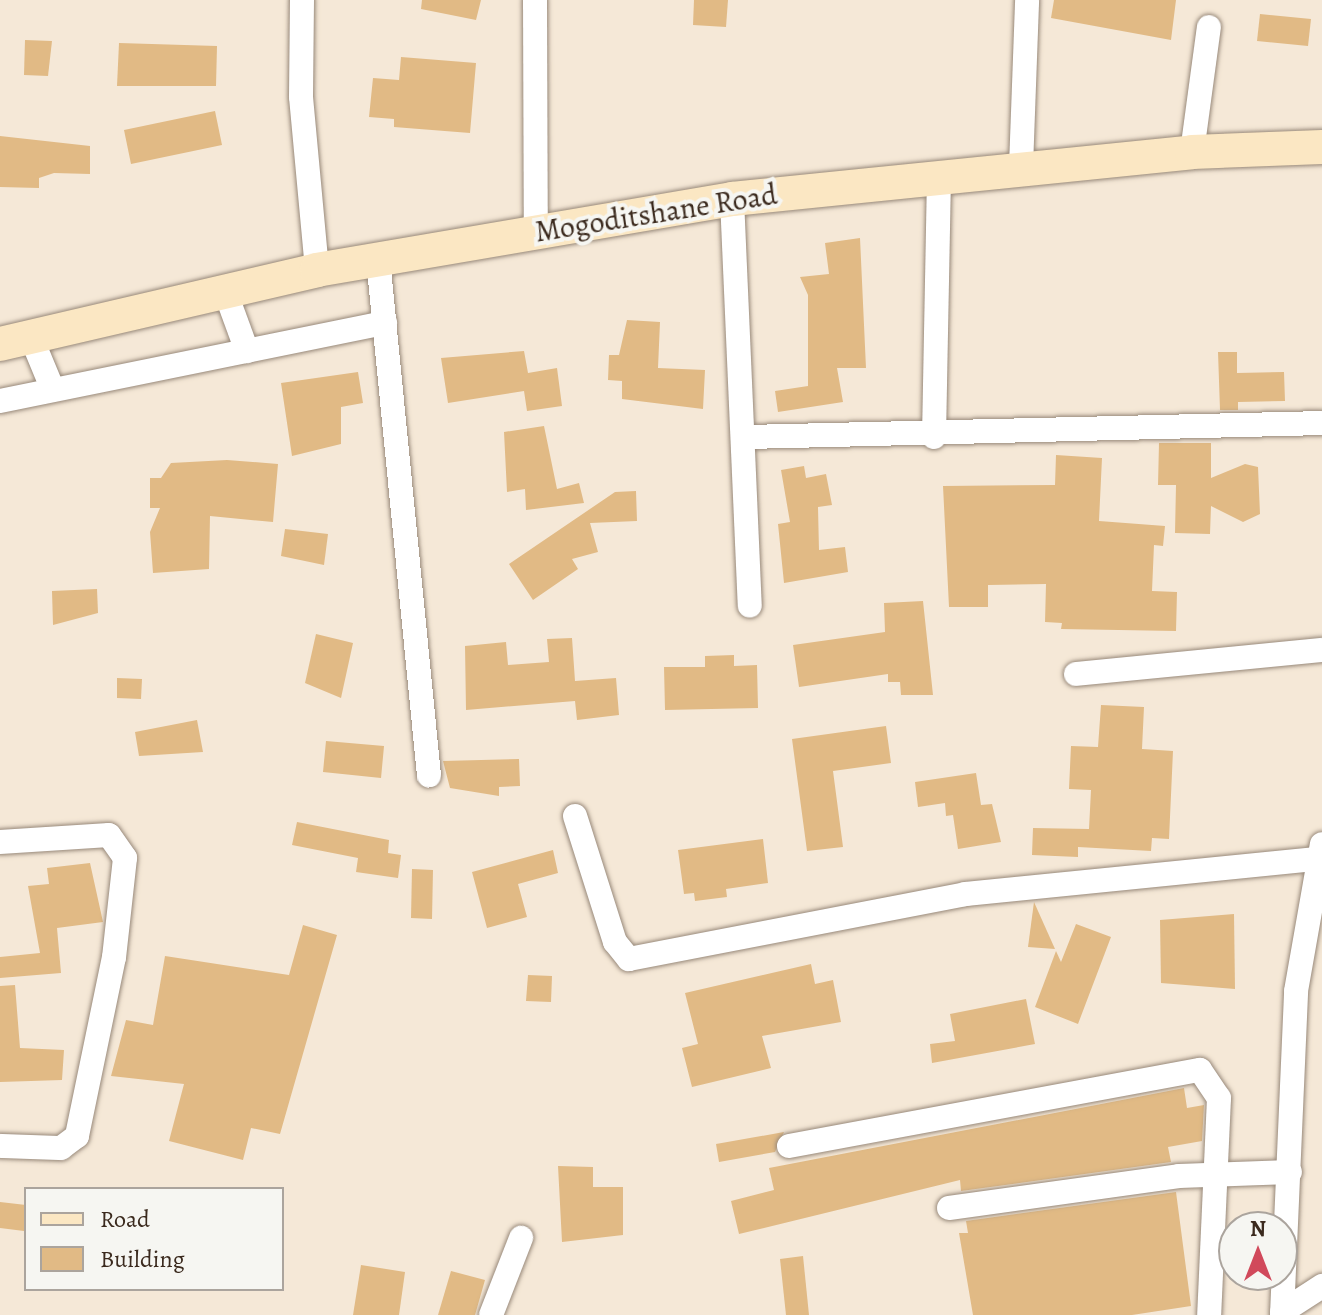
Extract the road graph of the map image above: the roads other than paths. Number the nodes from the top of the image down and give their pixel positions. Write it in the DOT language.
graph roads {
  1 [pos="302,0"];
  2 [pos="535,0"];
  3 [pos="1027,0"];
  4 [pos="1209,27"];
  5 [pos="1322,147"];
  6 [pos="1192,152"];
  7 [pos="1021,167"];
  8 [pos="939,175"];
  9 [pos="732,199"];
  10 [pos="536,232"];
  11 [pos="378,259"];
  12 [pos="317,270"];
  13 [pos="225,291"];
  14 [pos="385,323"];
  15 [pos="16,340"];
  16 [pos="247,351"];
  17 [pos="53,390"];
  18 [pos="0,401"];
  19 [pos="1322,423"];
  20 [pos="747,437"];
  21 [pos="934,437"];
  22 [pos="750,606"];
  23 [pos="1322,650"];
  24 [pos="1076,674"];
  25 [pos="429,775"];
  26 [pos="575,816"];
  27 [pos="0,842"];
  28 [pos="1320,851"];
  29 [pos="0,1146"];
  30 [pos="789,1146"];
  31 [pos="1290,1172"];
  32 [pos="1213,1174"];
  33 [pos="949,1208"];
  34 [pos="521,1238"];
  35 [pos="1322,1286"];
  36 [pos="1282,1314"];
  37 [pos="491,1315"];
  38 [pos="1209,1315"];
  1 -- 12 [label="street"];
  2 -- 10 [label="street"];
  3 -- 7 [label="street"];
  4 -- 6 [label="street"];
  5 -- 6 [label="main road, Mogoditshane Road"];
  6 -- 7 [label="main road, Mogoditshane Road"];
  7 -- 8 [label="main road, Mogoditshane Road"];
  8 -- 9 [label="main road, Mogoditshane Road"];
  8 -- 21 [label="street"];
  9 -- 10 [label="main road, Mogoditshane Road"];
  9 -- 20 [label="street"];
  10 -- 11 [label="main road, Mogoditshane Road"];
  11 -- 12 [label="main road, Mogoditshane Road"];
  11 -- 14 [label="street"];
  12 -- 13 [label="main road, Mogoditshane Road"];
  13 -- 15 [label="main road, Mogoditshane Road"];
  13 -- 16 [label="street"];
  14 -- 16 [label="street"];
  14 -- 25 [label="street"];
  15 -- 17 [label="street"];
  16 -- 17 [label="street"];
  17 -- 18 [label="street"];
  19 -- 21 [label="street"];
  20 -- 21 [label="street"];
  20 -- 22 [label="street"];
  23 -- 24 [label="street"];
  26 -- 28 [label="street"];
  27 -- 29 [label="street"];
  28 -- 31 [label="street"];
  30 -- 32 [label="street"];
  31 -- 32 [label="street"];
  31 -- 36 [label="street"];
  32 -- 33 [label="street"];
  32 -- 38 [label="street"];
  34 -- 37 [label="street"];
  35 -- 36 [label="street"];
}
